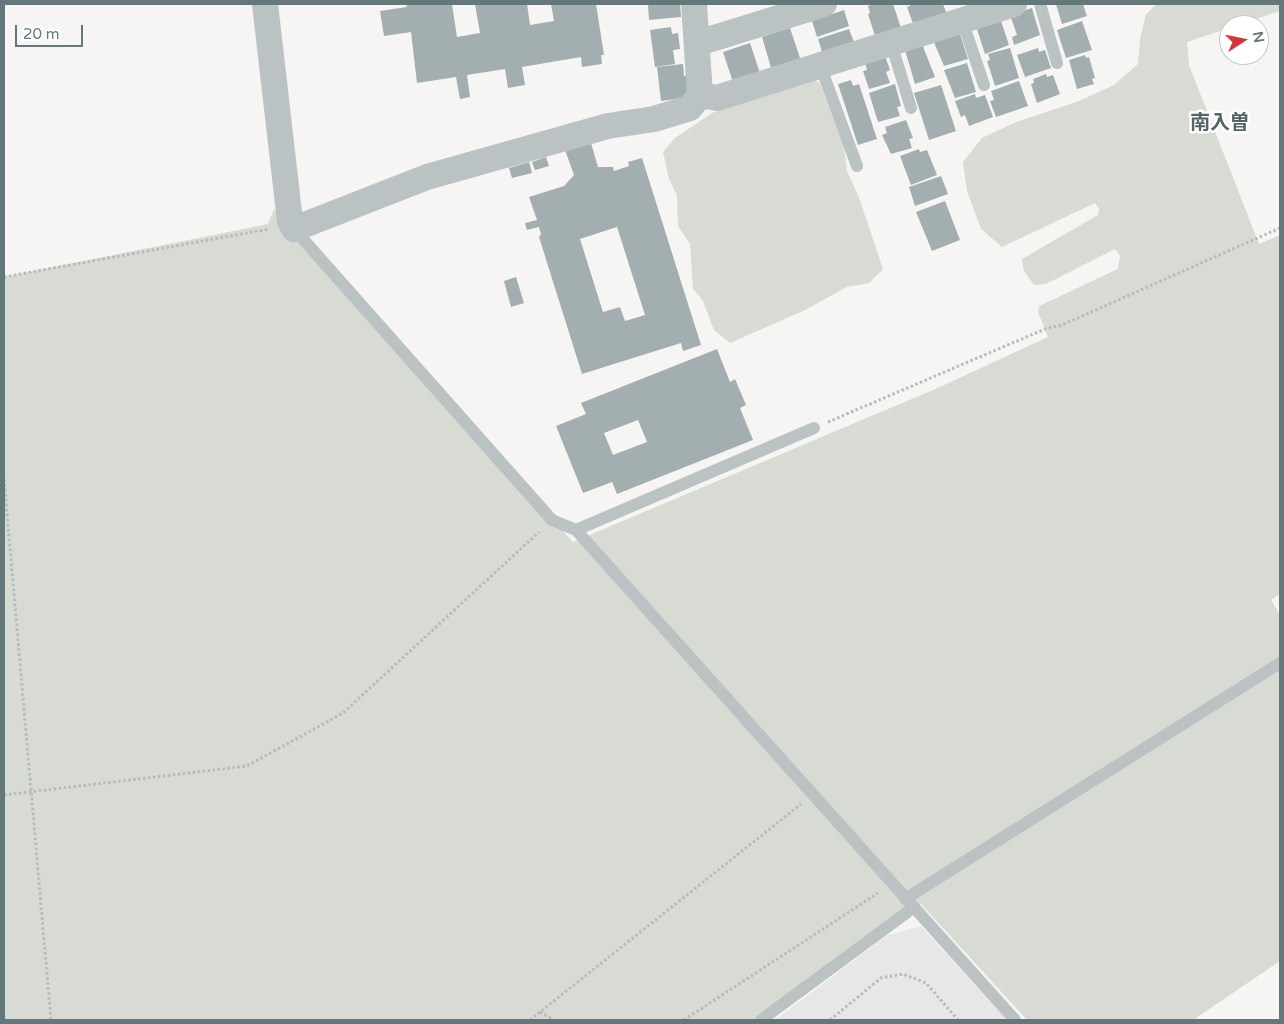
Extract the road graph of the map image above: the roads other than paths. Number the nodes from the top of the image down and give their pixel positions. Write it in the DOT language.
graph roads {
  1 [pos="265,4"];
  2 [pos="694,4"];
  3 [pos="1014,4"];
  4 [pos="1040,4"];
  5 [pos="814,5"];
  6 [pos="962,20"];
  7 [pos="698,43"];
  8 [pos="891,43"];
  9 [pos="1057,63"];
  10 [pos="820,65"];
  11 [pos="984,84"];
  12 [pos="700,95"];
  13 [pos="911,108"];
  14 [pos="858,166"];
  15 [pos="292,225"];
  16 [pos="814,428"];
  17 [pos="576,530"];
  18 [pos="1280,663"];
  19 [pos="909,903"];
  20 [pos="761,1020"];
  21 [pos="1015,1020"];
  1 -- 15 [label="street"];
  2 -- 7 [label="street"];
  3 -- 6 [label="street"];
  4 -- 9 [label="lane"];
  5 -- 7 [label="street"];
  6 -- 8 [label="street"];
  6 -- 11 [label="lane"];
  7 -- 12 [label="street"];
  8 -- 10 [label="street"];
  8 -- 13 [label="lane"];
  10 -- 12 [label="street"];
  10 -- 14 [label="lane"];
  12 -- 15 [label="street"];
  15 -- 17 [label="lane"];
  16 -- 17 [label="lane"];
  17 -- 19 [label="lane"];
  18 -- 19 [label="lane"];
  19 -- 20 [label="lane"];
  19 -- 21 [label="lane"];
}
